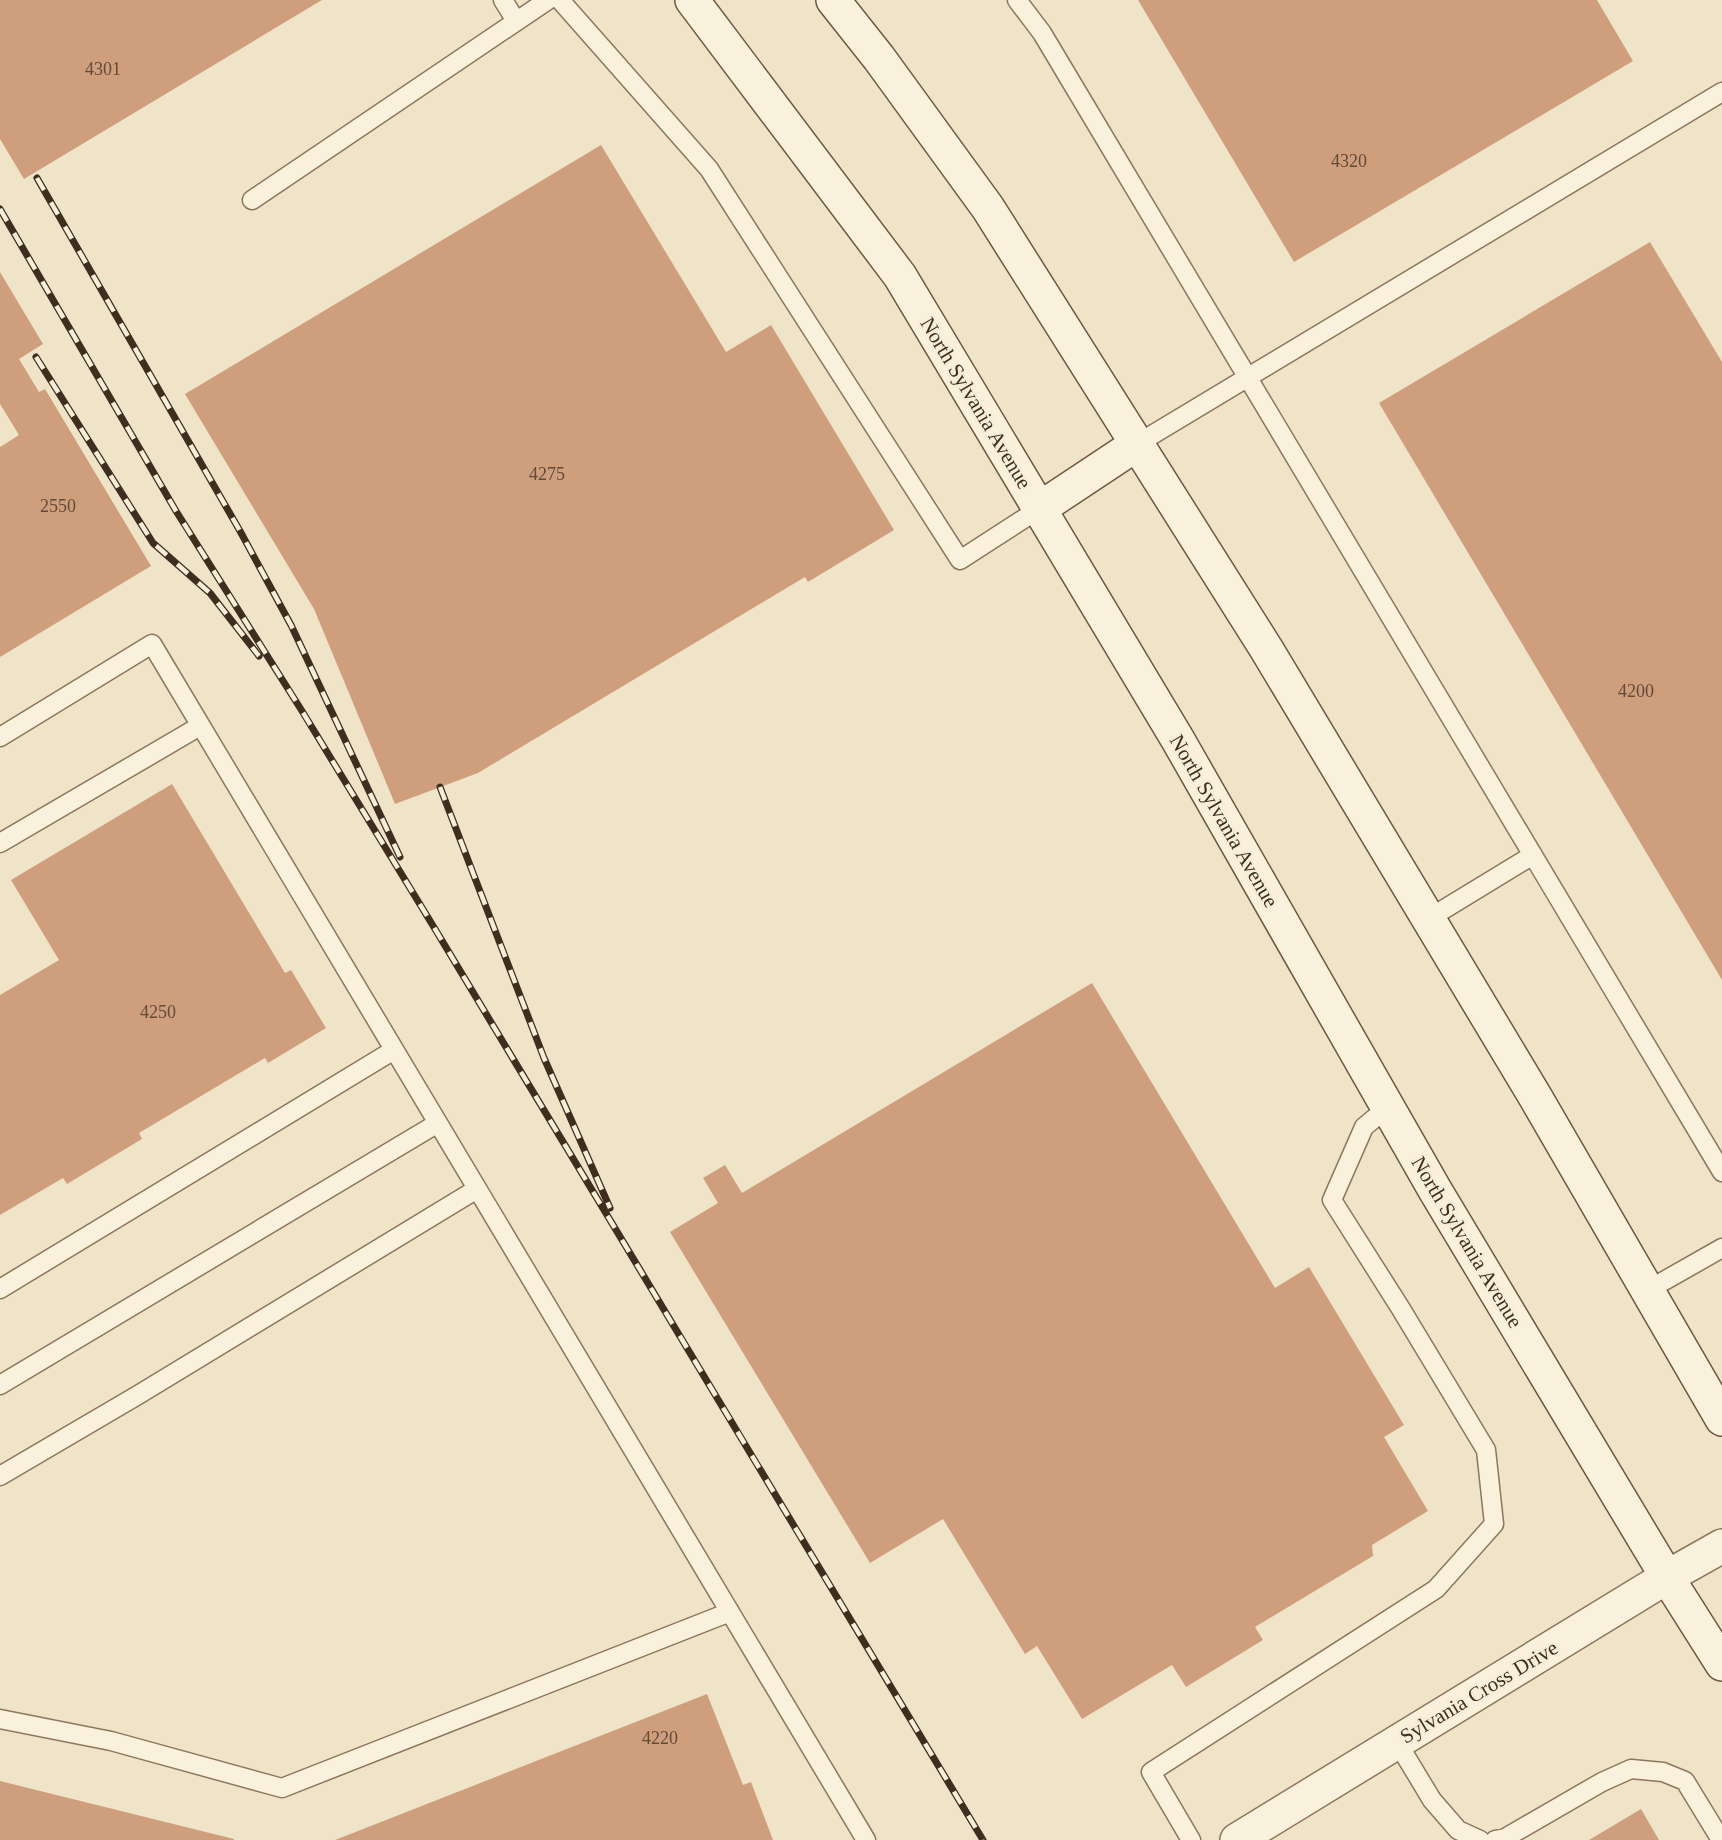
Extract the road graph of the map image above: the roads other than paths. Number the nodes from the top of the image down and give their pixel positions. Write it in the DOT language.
graph roads {
  1 [pos="503,0"];
  2 [pos="548,0"];
  3 [pos="560,0"];
  4 [pos="692,0"];
  5 [pos="833,0"];
  6 [pos="1017,0"];
  7 [pos="516,21"];
  8 [pos="1722,92"];
  9 [pos="252,200"];
  10 [pos="1249,377"];
  11 [pos="1137,444"];
  12 [pos="1039,509"];
  13 [pos="200,726"];
  14 [pos="0,737"];
  15 [pos="0,843"];
  16 [pos="1533,855"];
  17 [pos="1428,919"];
  18 [pos="394,1050"];
  19 [pos="1388,1107"];
  20 [pos="438,1123"];
  21 [pos="1722,1172"];
  22 [pos="477,1189"];
  23 [pos="1722,1248"];
  24 [pos="0,1289"];
  25 [pos="1648,1290"];
  26 [pos="0,1385"];
  27 [pos="1722,1419"];
  28 [pos="0,1476"];
  29 [pos="1722,1546"];
  30 [pos="1667,1577"];
  31 [pos="730,1612"];
  32 [pos="1722,1664"];
  33 [pos="0,1719"];
  34 [pos="1397,1742"];
  35 [pos="866,1840"];
  36 [pos="1191,1840"];
  37 [pos="1237,1840"];
  38 [pos="1480,1840"];
  39 [pos="1494,1840"];
  40 [pos="1721,1840"];
  1 -- 7 [label="lane"];
  2 -- 7 [label="lane"];
  3 -- 12 [label="lane"];
  4 -- 12 [label="main road, North Sylvania Avenue"];
  5 -- 11 [label="main road"];
  6 -- 10 [label="lane"];
  7 -- 9 [label="lane"];
  8 -- 10 [label="lane"];
  10 -- 11 [label="lane"];
  10 -- 16 [label="lane"];
  11 -- 12 [label="main road"];
  11 -- 17 [label="main road"];
  12 -- 19 [label="main road, North Sylvania Avenue"];
  13 -- 14 [label="lane"];
  13 -- 15 [label="lane"];
  13 -- 18 [label="lane"];
  16 -- 17 [label="lane"];
  16 -- 21 [label="lane"];
  17 -- 25 [label="main road"];
  18 -- 20 [label="lane"];
  18 -- 24 [label="lane"];
  19 -- 30 [label="main road, North Sylvania Avenue"];
  19 -- 36 [label="lane"];
  20 -- 22 [label="lane"];
  20 -- 26 [label="lane"];
  22 -- 28 [label="lane"];
  22 -- 31 [label="lane"];
  23 -- 25 [label="lane"];
  25 -- 27 [label="main road"];
  29 -- 30 [label="main road, Sylvania Cross Drive"];
  30 -- 32 [label="main road, North Sylvania Avenue"];
  30 -- 34 [label="main road, Sylvania Cross Drive"];
  31 -- 33 [label="lane"];
  31 -- 35 [label="lane"];
  34 -- 37 [label="main road, Sylvania Cross Drive"];
  34 -- 38 [label="lane"];
  39 -- 40 [label="lane"];
}
